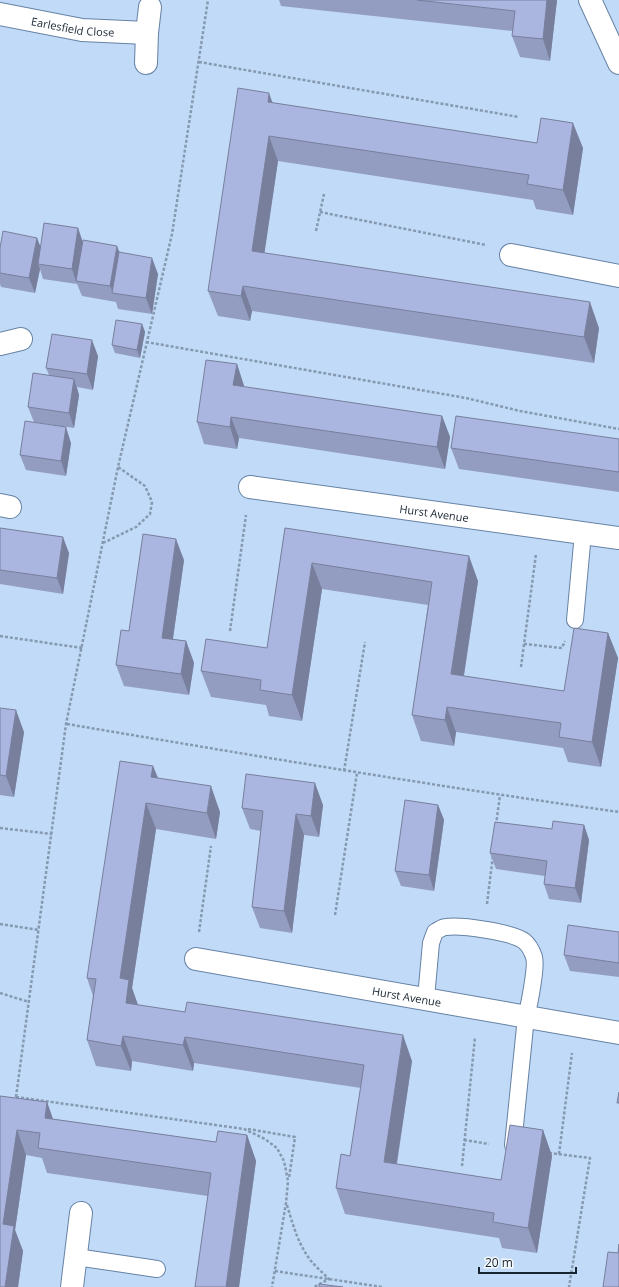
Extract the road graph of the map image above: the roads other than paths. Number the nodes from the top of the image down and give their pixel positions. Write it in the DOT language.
graph roads {
  1 [pos="590,0"];
  2 [pos="150,7"];
  3 [pos="0,14"];
  4 [pos="147,33"];
  5 [pos="146,63"];
  6 [pos="619,63"];
  7 [pos="511,255"];
  8 [pos="619,276"];
  9 [pos="21,339"];
  10 [pos="0,344"];
  11 [pos="250,487"];
  12 [pos="583,533"];
  13 [pos="619,538"];
  14 [pos="574,620"];
  15 [pos="196,958"];
  16 [pos="426,998"];
  17 [pos="526,1017"];
  18 [pos="619,1033"];
  19 [pos="513,1145"];
  20 [pos="81,1213"];
  21 [pos="76,1257"];
  22 [pos="157,1269"];
  23 [pos="72,1287"];
  1 -- 6 [label="street"];
  2 -- 4 [label="street"];
  3 -- 4 [label="street, Earlesfield Close"];
  4 -- 5 [label="street"];
  7 -- 8 [label="street"];
  9 -- 10 [label="street"];
  11 -- 12 [label="street, Hurst Avenue"];
  12 -- 13 [label="street, Hurst Avenue"];
  12 -- 14 [label="lane"];
  15 -- 16 [label="street, Hurst Avenue"];
  16 -- 17 [label="street, Hurst Avenue"];
  16 -- 17 [label="lane"];
  17 -- 18 [label="street, Hurst Avenue"];
  17 -- 19 [label="lane"];
  20 -- 21 [label="street"];
  21 -- 22 [label="lane"];
  21 -- 23 [label="street"];
}
